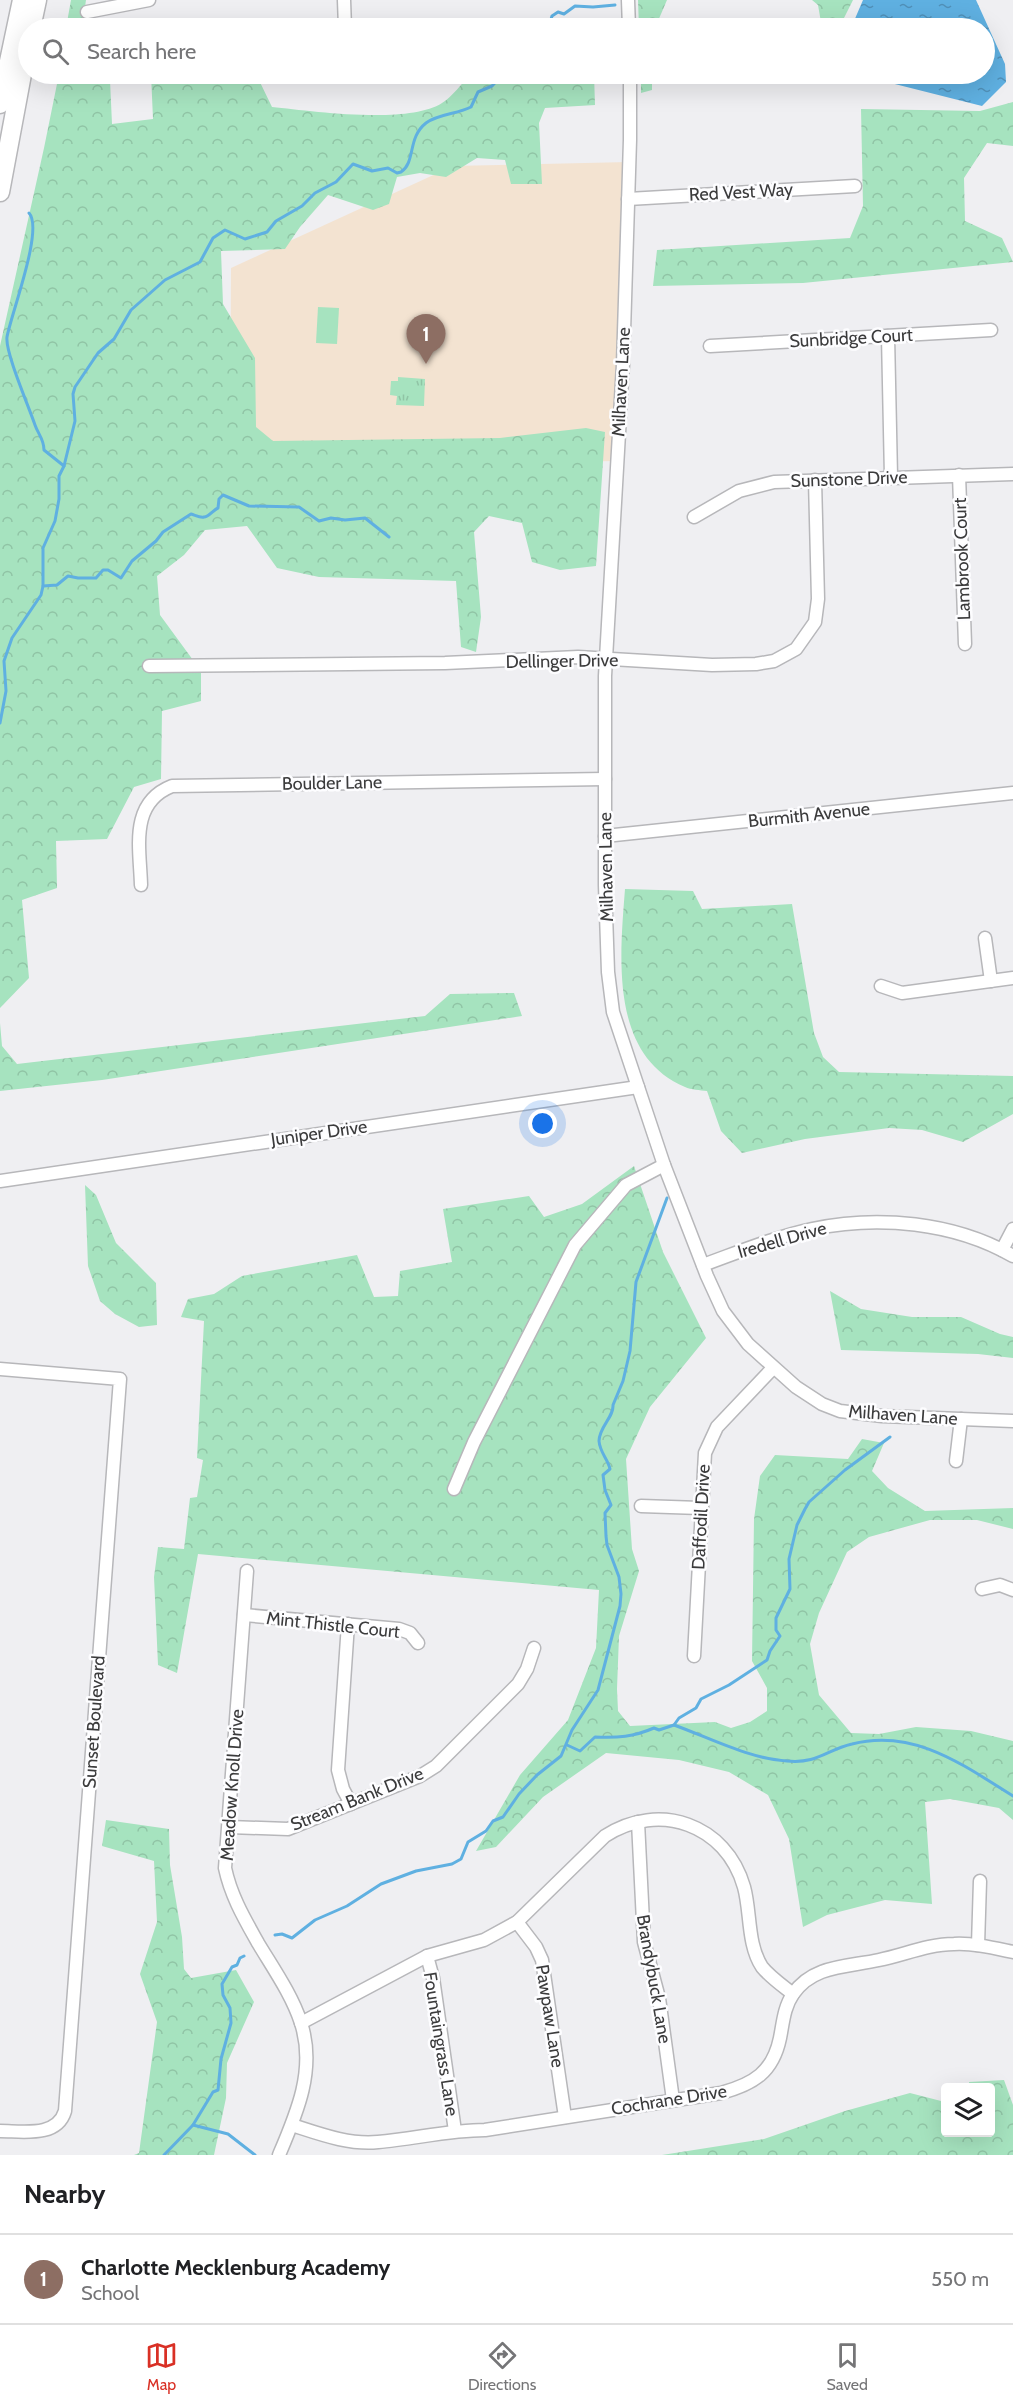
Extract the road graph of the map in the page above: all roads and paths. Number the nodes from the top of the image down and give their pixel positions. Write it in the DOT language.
graph roads {
  1 [pos="22,0"];
  2 [pos="37,0"];
  3 [pos="149,0"];
  4 [pos="344,0"];
  5 [pos="628,0"];
  6 [pos="87,12"];
  7 [pos="18,18"];
  8 [pos="33,18"];
  9 [pos="345,18"];
  10 [pos="629,18"];
  11 [pos="18,19"];
  12 [pos="20,84"];
  13 [pos="630,84"];
  14 [pos="0,104"];
  15 [pos="855,186"];
  16 [pos="0,192"];
  17 [pos="628,199"];
  18 [pos="991,330"];
  19 [pos="888,336"];
  20 [pos="710,345"];
  21 [pos="1013,474"];
  22 [pos="959,475"];
  23 [pos="891,477"];
  24 [pos="815,480"];
  25 [pos="694,517"];
  26 [pos="965,644"];
  27 [pos="606,658"];
  28 [pos="149,666"];
  29 [pos="604,779"];
  30 [pos="1013,793"];
  31 [pos="605,836"];
  32 [pos="141,885"];
  33 [pos="985,938"];
  34 [pos="1013,978"];
  35 [pos="991,981"];
  36 [pos="881,986"];
  37 [pos="638,1087"];
  38 [pos="664,1165"];
  39 [pos="0,1181"];
  40 [pos="1013,1230"];
  41 [pos="1007,1253"];
  42 [pos="703,1265"];
  43 [pos="773,1368"];
  44 [pos="0,1369"];
  45 [pos="961,1419"];
  46 [pos="1013,1421"];
  47 [pos="956,1461"];
  48 [pos="454,1489"];
  49 [pos="641,1506"];
  50 [pos="700,1508"];
  51 [pos="247,1571"];
  52 [pos="982,1589"];
  53 [pos="1013,1590"];
  54 [pos="244,1615"];
  55 [pos="348,1624"];
  56 [pos="418,1643"];
  57 [pos="534,1648"];
  58 [pos="694,1656"];
  59 [pos="351,1804"];
  60 [pos="638,1822"];
  61 [pos="229,1827"];
  62 [pos="980,1881"];
  63 [pos="518,1922"];
  64 [pos="978,1945"];
  65 [pos="1013,1952"];
  66 [pos="427,1956"];
  67 [pos="793,1994"];
  68 [pos="301,2024"];
  69 [pos="673,2100"];
  70 [pos="565,2117"];
  71 [pos="292,2125"];
  72 [pos="0,2131"];
  73 [pos="455,2131"];
  74 [pos="279,2155"];
  1 -- 7 [label="highway"];
  2 -- 8 [label="highway"];
  3 -- 6 [label="street"];
  4 -- 9 [label="street"];
  5 -- 10 [label="street"];
  11 -- 14 [label="highway"];
  12 -- 16 [label="highway"];
  13 -- 17 [label="street, Milhaven Lane"];
  15 -- 17 [label="street, Red Vest Way"];
  17 -- 27 [label="street, Milhaven Lane"];
  18 -- 19 [label="street, Sunbridge Court"];
  19 -- 20 [label="street, Sunbridge Court"];
  19 -- 23 [label="street"];
  21 -- 22 [label="street, Sunstone Drive"];
  22 -- 23 [label="street, Sunstone Drive"];
  22 -- 26 [label="street, Lambrook Court"];
  23 -- 24 [label="street, Sunstone Drive"];
  24 -- 25 [label="street, Sunstone Drive"];
  24 -- 27 [label="street, Dellinger Drive"];
  27 -- 28 [label="street, Dellinger Drive"];
  27 -- 29 [label="street, Milhaven Lane"];
  29 -- 31 [label="street, Milhaven Lane"];
  29 -- 32 [label="street, Boulder Lane"];
  30 -- 31 [label="street, Burmith Avenue"];
  31 -- 37 [label="street, Milhaven Lane"];
  33 -- 35 [label="street"];
  34 -- 35 [label="street"];
  35 -- 36 [label="street"];
  37 -- 38 [label="street, Milhaven Lane"];
  37 -- 39 [label="street, Juniper Drive"];
  38 -- 42 [label="street, Milhaven Lane"];
  38 -- 48 [label="street"];
  40 -- 41 [label="street, Iredell Drive"];
  41 -- 42 [label="street, Iredell Drive"];
  42 -- 43 [label="street, Milhaven Lane"];
  43 -- 45 [label="street, Milhaven Lane"];
  43 -- 50 [label="street, Daffodil Drive"];
  44 -- 72 [label="street, Sunset Boulevard"];
  45 -- 46 [label="street, Milhaven Lane"];
  45 -- 47 [label="street"];
  49 -- 50 [label="street"];
  50 -- 58 [label="street, Daffodil Drive"];
  51 -- 54 [label="street, Meadow Knoll Drive"];
  52 -- 53 [label="street"];
  54 -- 55 [label="street, Mint Thistle Court"];
  54 -- 61 [label="street, Meadow Knoll Drive"];
  55 -- 56 [label="street, Mint Thistle Court"];
  55 -- 59 [label="street"];
  57 -- 59 [label="street, Stream Bank Drive"];
  59 -- 61 [label="street, Stream Bank Drive"];
  60 -- 63 [label="street"];
  60 -- 67 [label="street"];
  60 -- 69 [label="street, Brandybuck Lane"];
  61 -- 68 [label="street, Meadow Knoll Drive"];
  62 -- 64 [label="street"];
  63 -- 66 [label="street"];
  63 -- 70 [label="street, Pawpaw Lane"];
  64 -- 65 [label="street, Cochrane Drive"];
  64 -- 67 [label="street, Cochrane Drive"];
  66 -- 68 [label="street"];
  66 -- 73 [label="street, Fountaingrass Lane"];
  67 -- 69 [label="street, Cochrane Drive"];
  68 -- 71 [label="street, Meadow Knoll Drive"];
  69 -- 70 [label="street, Cochrane Drive"];
  70 -- 73 [label="street, Cochrane Drive"];
  71 -- 73 [label="street, Cochrane Drive"];
  71 -- 74 [label="street, Meadow Knoll Drive"];
}
